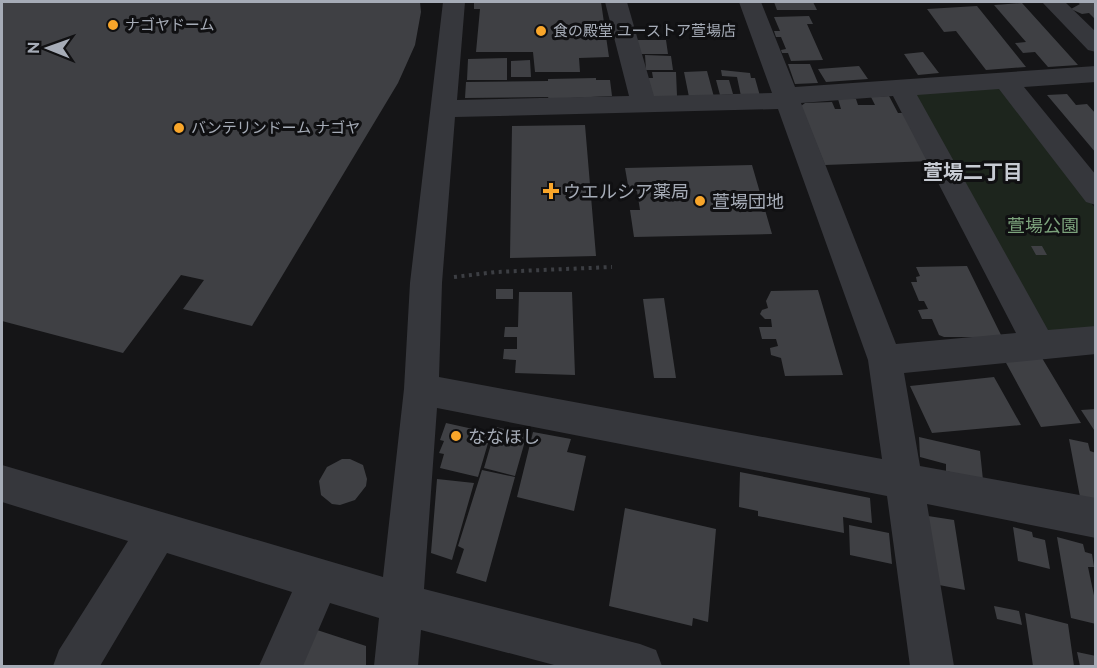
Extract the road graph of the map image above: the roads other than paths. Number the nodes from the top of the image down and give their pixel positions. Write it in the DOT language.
graph roads {
  1 [pos="454,2"];
  2 [pos="616,2"];
  3 [pos="750,2"];
  4 [pos="1053,2"];
  5 [pos="1095,45"];
  6 [pos="1095,74"];
  7 [pos="1006,81"];
  8 [pos="901,88"];
  9 [pos="788,98"];
  10 [pos="644,104"];
  11 [pos="443,109"];
  12 [pos="1095,195"];
  13 [pos="1095,340"];
  14 [pos="1039,345"];
  15 [pos="885,360"];
  16 [pos="421,389"];
  17 [pos="904,481"];
  18 [pos="2,484"];
  19 [pos="1095,518"];
  20 [pos="157,532"];
  21 [pos="319,580"];
  22 [pos="402,604"];
  23 [pos="75,666"];
  24 [pos="281,666"];
  25 [pos="396,666"];
  26 [pos="640,666"];
  27 [pos="932,666"];
  1 -- 11 [label="street"];
  2 -- 10 [label="street"];
  3 -- 9 [label="street"];
  4 -- 5 [label="street"];
  6 -- 7 [label="street"];
  7 -- 8 [label="street"];
  7 -- 12 [label="street"];
  8 -- 9 [label="street"];
  8 -- 14 [label="street"];
  9 -- 10 [label="street"];
  9 -- 15 [label="street"];
  10 -- 11 [label="street"];
  11 -- 16 [label="street"];
  13 -- 14 [label="street"];
  14 -- 15 [label="street"];
  15 -- 17 [label="street"];
  16 -- 17 [label="street"];
  16 -- 22 [label="street"];
  17 -- 19 [label="street"];
  17 -- 27 [label="street"];
  18 -- 20 [label="street"];
  20 -- 21 [label="street"];
  20 -- 23 [label="street"];
  21 -- 22 [label="street"];
  21 -- 24 [label="street"];
  22 -- 25 [label="street"];
  22 -- 26 [label="street"];
}
